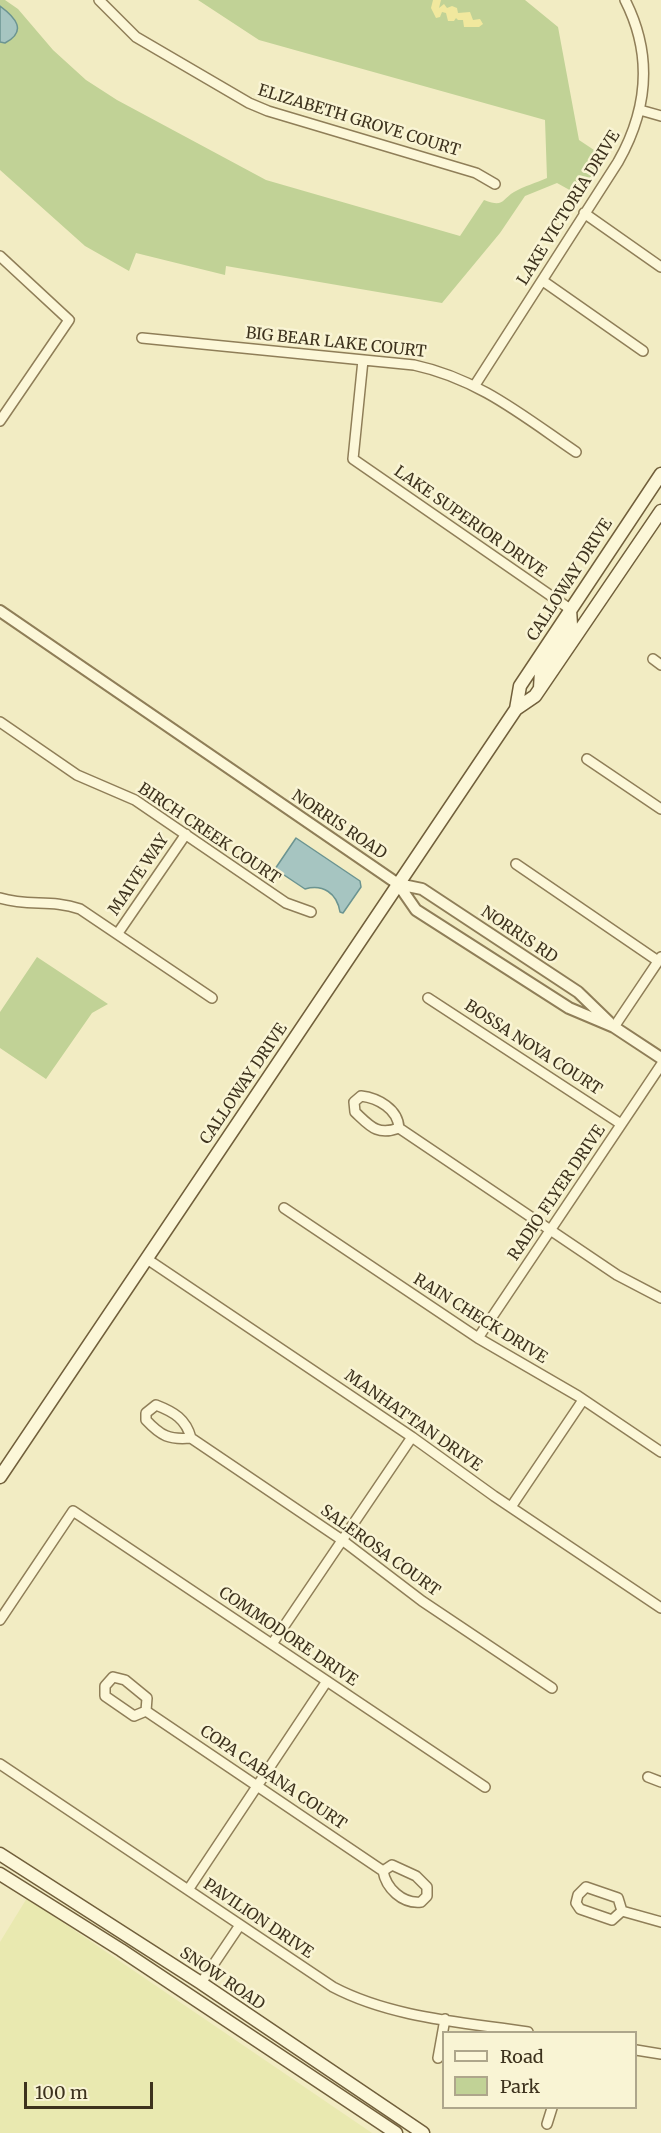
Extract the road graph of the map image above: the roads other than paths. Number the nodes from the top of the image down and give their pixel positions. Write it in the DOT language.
graph roads {
  1 [pos="99,0"];
  2 [pos="627,0"];
  3 [pos="640,110"];
  4 [pos="661,116"];
  5 [pos="495,184"];
  6 [pos="584,213"];
  7 [pos="0,256"];
  8 [pos="661,267"];
  9 [pos="543,281"];
  10 [pos="142,338"];
  11 [pos="644,351"];
  12 [pos="363,360"];
  13 [pos="475,385"];
  14 [pos="0,421"];
  15 [pos="576,452"];
  16 [pos="661,474"];
  17 [pos="661,511"];
  18 [pos="570,609"];
  19 [pos="0,611"];
  20 [pos="540,689"];
  21 [pos="516,709"];
  22 [pos="0,722"];
  23 [pos="587,759"];
  24 [pos="661,809"];
  25 [pos="186,834"];
  26 [pos="516,864"];
  27 [pos="399,884"];
  28 [pos="0,898"];
  29 [pos="311,912"];
  30 [pos="118,933"];
  31 [pos="660,959"];
  32 [pos="212,998"];
  33 [pos="428,998"];
  34 [pos="614,1027"];
  35 [pos="661,1058"];
  36 [pos="661,1065"];
  37 [pos="621,1124"];
  38 [pos="399,1128"];
  39 [pos="284,1208"];
  40 [pos="550,1230"];
  41 [pos="147,1259"];
  42 [pos="661,1298"];
  43 [pos="478,1338"];
  44 [pos="583,1400"];
  45 [pos="412,1437"];
  46 [pos="191,1438"];
  47 [pos="659,1447"];
  48 [pos="0,1477"];
  49 [pos="511,1507"];
  50 [pos="342,1540"];
  51 [pos="661,1608"];
  52 [pos="0,1620"];
  53 [pos="272,1644"];
  54 [pos="327,1682"];
  55 [pos="552,1688"];
  56 [pos="146,1711"];
  57 [pos="0,1764"];
  58 [pos="648,1777"];
  59 [pos="661,1782"];
  60 [pos="258,1786"];
  61 [pos="485,1787"];
  62 [pos="0,1854"];
  63 [pos="0,1863"];
  64 [pos="14,1863"];
  65 [pos="383,1871"];
  66 [pos="0,1874"];
  67 [pos="188,1890"];
  68 [pos="622,1911"];
  69 [pos="661,1922"];
  70 [pos="240,1924"];
  71 [pos="121,1950"];
  72 [pos="201,1983"];
  73 [pos="445,2019"];
  74 [pos="443,2031"];
  75 [pos="522,2031"];
  76 [pos="277,2036"];
  77 [pos="442,2036"];
  78 [pos="269,2049"];
  79 [pos="637,2050"];
  80 [pos="661,2054"];
  81 [pos="438,2058"];
  82 [pos="552,2109"];
  83 [pos="547,2124"];
  84 [pos="396,2133"];
  85 [pos="423,2133"];
  1 -- 5 [label="street, ELIZABETH GROVE COURT"];
  2 -- 3 [label="street, LAKE VICTORIA DRIVE"];
  3 -- 4 [label="street"];
  3 -- 6 [label="street, LAKE VICTORIA DRIVE"];
  6 -- 8 [label="street"];
  6 -- 9 [label="street, LAKE VICTORIA DRIVE"];
  7 -- 14 [label="street"];
  9 -- 11 [label="street"];
  9 -- 13 [label="street, LAKE VICTORIA DRIVE"];
  10 -- 12 [label="street, BIG BEAR LAKE COURT"];
  12 -- 13 [label="street, BIG BEAR LAKE COURT"];
  12 -- 18 [label="street, LAKE SUPERIOR DRIVE"];
  13 -- 15 [label="street, BIG BEAR LAKE COURT"];
  16 -- 18 [label="main road, CALLOWAY DRIVE"];
  17 -- 20 [label="main road, CALLOWAY DRIVE"];
  18 -- 20 [label="main road"];
  18 -- 21 [label="main road, CALLOWAY DRIVE"];
  19 -- 27 [label="street, NORRIS ROAD"];
  20 -- 21 [label="main road, CALLOWAY DRIVE"];
  21 -- 27 [label="main road, CALLOWAY DRIVE"];
  22 -- 25 [label="street, BIRCH CREEK COURT"];
  23 -- 24 [label="street"];
  25 -- 29 [label="street, BIRCH CREEK COURT"];
  25 -- 30 [label="street, MAIVE WAY"];
  26 -- 31 [label="street"];
  27 -- 34 [label="street, NORRIS RD"];
  27 -- 34 [label="street, NORRIS ROAD"];
  27 -- 41 [label="main road, CALLOWAY DRIVE"];
  28 -- 30 [label="street"];
  30 -- 32 [label="street"];
  31 -- 34 [label="street"];
  33 -- 37 [label="street, BOSSA NOVA COURT"];
  34 -- 35 [label="street, NORRIS ROAD"];
  36 -- 37 [label="street, RADIO FLYER DRIVE"];
  37 -- 40 [label="street, RADIO FLYER DRIVE"];
  38 -- 38 [label="street"];
  38 -- 40 [label="street"];
  39 -- 43 [label="street, RAIN CHECK DRIVE"];
  40 -- 42 [label="street"];
  40 -- 43 [label="street, RADIO FLYER DRIVE"];
  41 -- 45 [label="street, MANHATTAN DRIVE"];
  41 -- 48 [label="main road, CALLOWAY DRIVE"];
  43 -- 44 [label="street, RAIN CHECK DRIVE"];
  44 -- 47 [label="street, RAIN CHECK DRIVE"];
  44 -- 49 [label="street"];
  45 -- 49 [label="street, MANHATTAN DRIVE"];
  45 -- 50 [label="street"];
  46 -- 46 [label="street, SALEROSA COURT"];
  46 -- 50 [label="street, SALEROSA COURT"];
  49 -- 51 [label="street, MANHATTAN DRIVE"];
  50 -- 53 [label="street"];
  50 -- 55 [label="street, SALEROSA COURT"];
  52 -- 53 [label="street, COMMODORE DRIVE"];
  53 -- 54 [label="street, COMMODORE DRIVE"];
  54 -- 60 [label="street"];
  54 -- 61 [label="street, COMMODORE DRIVE"];
  56 -- 56 [label="street, COPA CABANA COURT"];
  56 -- 60 [label="street, COPA CABANA COURT"];
  57 -- 67 [label="street, PAVILION DRIVE"];
  58 -- 59 [label="street"];
  60 -- 65 [label="street, COPA CABANA COURT"];
  60 -- 67 [label="street"];
  62 -- 64 [label="main road, SNOW ROAD"];
  63 -- 64 [label="main road"];
  64 -- 72 [label="main road, SNOW ROAD"];
  65 -- 65 [label="street, COPA CABANA COURT"];
  66 -- 71 [label="main road, SNOW ROAD"];
  67 -- 70 [label="street, PAVILION DRIVE"];
  68 -- 68 [label="street"];
  68 -- 69 [label="street"];
  70 -- 72 [label="street"];
  70 -- 73 [label="street, PAVILION DRIVE"];
  71 -- 72 [label="main road"];
  71 -- 78 [label="main road, SNOW ROAD"];
  72 -- 76 [label="main road, SNOW ROAD"];
  73 -- 74 [label="street"];
  73 -- 75 [label="street, PAVILION DRIVE"];
  76 -- 78 [label="main road"];
  76 -- 85 [label="main road, SNOW ROAD"];
  77 -- 81 [label="street"];
  78 -- 84 [label="main road, SNOW ROAD"];
  79 -- 80 [label="street"];
  82 -- 83 [label="street"];
}
